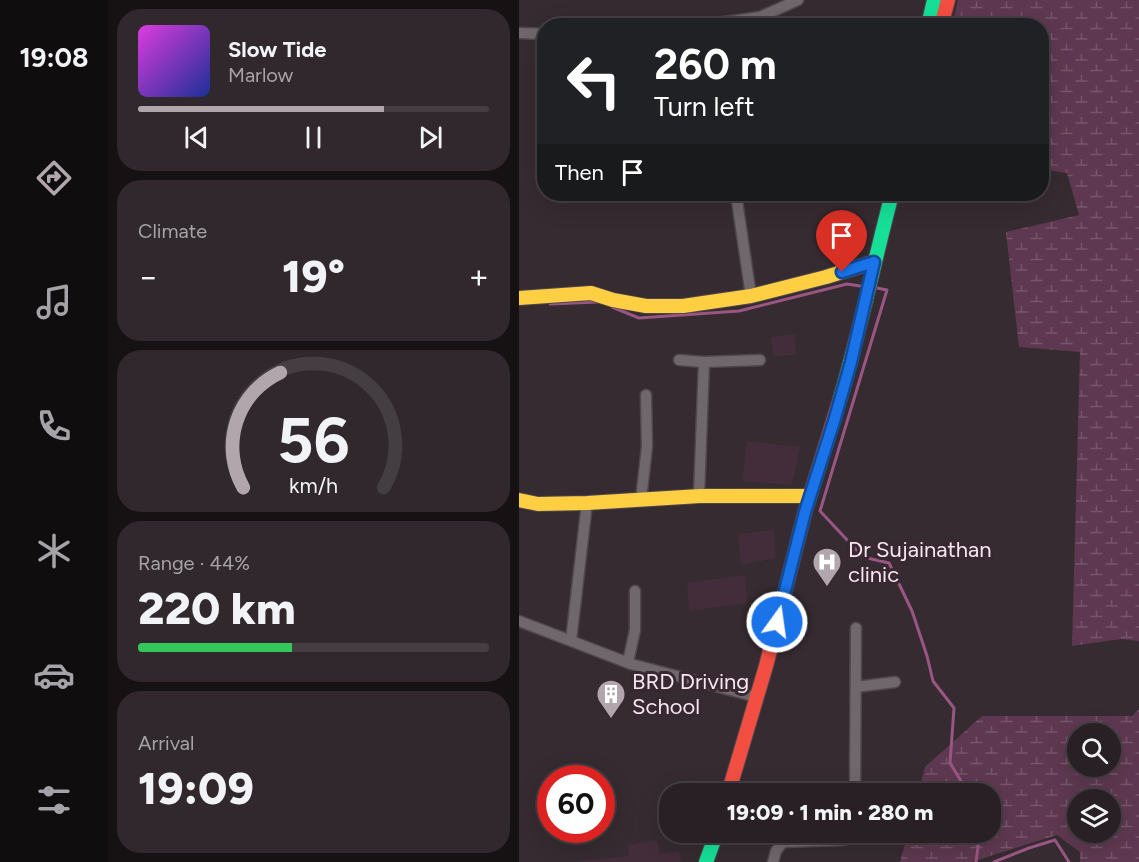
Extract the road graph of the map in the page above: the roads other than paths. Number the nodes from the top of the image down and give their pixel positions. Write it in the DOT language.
graph roads {
  1 [pos="798,0"];
  2 [pos="934,0"];
  3 [pos="948,0"];
  4 [pos="753,18"];
  5 [pos="930,18"];
  6 [pos="943,18"];
  7 [pos="519,33"];
  8 [pos="537,34"];
  9 [pos="737,201"];
  10 [pos="890,201"];
  11 [pos="874,262"];
  12 [pos="751,296"];
  13 [pos="519,298"];
  14 [pos="679,360"];
  15 [pos="760,360"];
  16 [pos="704,362"];
  17 [pos="646,395"];
  18 [pos="699,496"];
  19 [pos="810,496"];
  20 [pos="641,499"];
  21 [pos="519,500"];
  22 [pos="587,503"];
  23 [pos="635,591"];
  24 [pos="519,621"];
  25 [pos="519,627"];
  26 [pos="856,628"];
  27 [pos="571,640"];
  28 [pos="628,662"];
  29 [pos="895,682"];
  30 [pos="857,687"];
  31 [pos="757,697"];
  32 [pos="731,783"];
  33 [pos="855,783"];
  34 [pos="714,843"];
  35 [pos="782,843"];
  36 [pos="710,862"];
  37 [pos="773,862"];
  1 -- 4 [label="street"];
  2 -- 5 [label="main road"];
  3 -- 6 [label="main road"];
  7 -- 8 [label="street"];
  9 -- 12 [label="street"];
  10 -- 11 [label="main road"];
  11 -- 12 [label="main road"];
  11 -- 19 [label="main road"];
  12 -- 13 [label="main road"];
  14 -- 16 [label="street"];
  15 -- 16 [label="street"];
  16 -- 18 [label="street"];
  17 -- 20 [label="street"];
  18 -- 19 [label="main road"];
  18 -- 20 [label="main road"];
  19 -- 31 [label="main road"];
  20 -- 22 [label="main road"];
  21 -- 22 [label="main road"];
  22 -- 27 [label="street"];
  23 -- 28 [label="street"];
  24 -- 25 [label="street"];
  24 -- 27 [label="street"];
  26 -- 30 [label="street"];
  27 -- 28 [label="street"];
  28 -- 31 [label="street"];
  29 -- 30 [label="street"];
  30 -- 33 [label="street"];
  31 -- 32 [label="main road"];
  34 -- 36 [label="main road"];
  35 -- 37 [label="street"];
}
